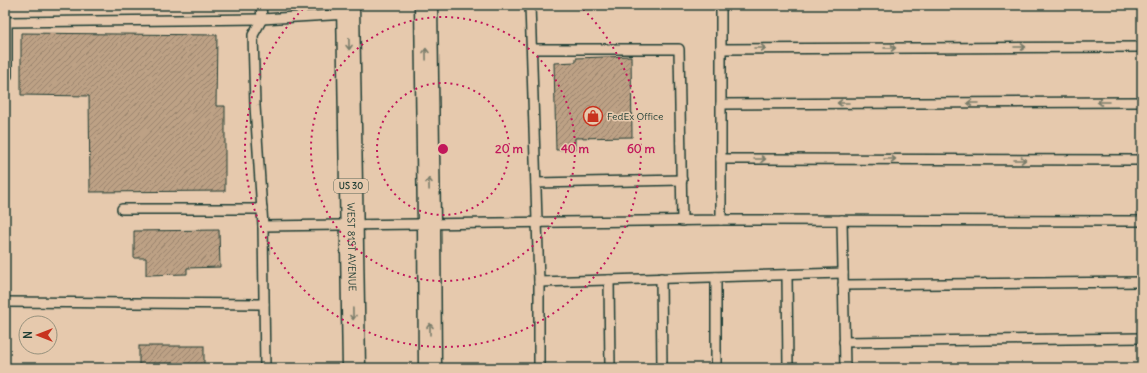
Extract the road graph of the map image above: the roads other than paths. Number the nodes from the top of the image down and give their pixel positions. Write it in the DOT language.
graph roads {
  1 [pos="261,5"];
  2 [pos="426,5"];
  3 [pos="530,5"];
  4 [pos="720,5"];
  5 [pos="348,9"];
  6 [pos="262,19"];
  7 [pos="1142,47"];
  8 [pos="532,49"];
  9 [pos="721,49"];
  10 [pos="8,76"];
  11 [pos="1142,102"];
  12 [pos="721,104"];
  13 [pos="721,159"];
  14 [pos="1142,160"];
  15 [pos="682,180"];
  16 [pos="536,183"];
  17 [pos="122,209"];
  18 [pos="262,209"];
  19 [pos="721,220"];
  20 [pos="842,220"];
  21 [pos="682,221"];
  22 [pos="1142,221"];
  23 [pos="537,222"];
  24 [pos="429,223"];
  25 [pos="352,225"];
  26 [pos="263,226"];
  27 [pos="842,273"];
  28 [pos="787,275"];
  29 [pos="716,276"];
  30 [pos="661,278"];
  31 [pos="609,280"];
  32 [pos="539,282"];
  33 [pos="1142,282"];
  34 [pos="843,285"];
  35 [pos="5,302"];
  36 [pos="264,304"];
  37 [pos="1142,338"];
  38 [pos="844,342"];
  39 [pos="265,368"];
  40 [pos="354,368"];
  41 [pos="430,368"];
  42 [pos="539,368"];
  43 [pos="610,368"];
  44 [pos="662,368"];
  45 [pos="716,368"];
  46 [pos="788,368"];
  47 [pos="845,368"];
  1 -- 6 [label="lane"];
  24 -- 2 [label="main road, one-way"];
  3 -- 8 [label="lane"];
  4 -- 9 [label="lane"];
  5 -- 6 [label="lane"];
  5 -- 25 [label="main road, WEST 81ST AVENUE / US 30, one-way"];
  6 -- 10 [label="lane"];
  6 -- 18 [label="lane"];
  9 -- 7 [label="lane, one-way"];
  8 -- 15 [label="lane"];
  8 -- 16 [label="lane"];
  9 -- 12 [label="lane"];
  11 -- 12 [label="lane, one-way"];
  12 -- 13 [label="lane"];
  13 -- 14 [label="lane, one-way"];
  13 -- 19 [label="lane"];
  15 -- 16 [label="lane"];
  15 -- 21 [label="lane"];
  16 -- 23 [label="lane"];
  17 -- 18 [label="lane"];
  18 -- 26 [label="lane"];
  19 -- 20 [label="lane"];
  19 -- 21 [label="lane"];
  20 -- 22 [label="lane"];
  20 -- 27 [label="lane"];
  21 -- 23 [label="lane"];
  23 -- 24 [label="lane"];
  23 -- 32 [label="lane"];
  24 -- 25 [label="lane"];
  41 -- 24 [label="main road, one-way"];
  25 -- 26 [label="lane"];
  25 -- 40 [label="main road, WEST 81ST AVENUE / US 30, one-way"];
  26 -- 36 [label="lane"];
  27 -- 28 [label="lane"];
  27 -- 34 [label="lane"];
  28 -- 29 [label="lane"];
  28 -- 46 [label="lane"];
  29 -- 30 [label="lane"];
  29 -- 45 [label="lane"];
  30 -- 31 [label="lane"];
  30 -- 44 [label="lane"];
  31 -- 32 [label="lane"];
  31 -- 43 [label="lane"];
  32 -- 42 [label="lane"];
  33 -- 34 [label="lane"];
  34 -- 38 [label="lane"];
  35 -- 36 [label="lane"];
  36 -- 39 [label="lane"];
  37 -- 38 [label="lane"];
  38 -- 47 [label="lane"];
}
